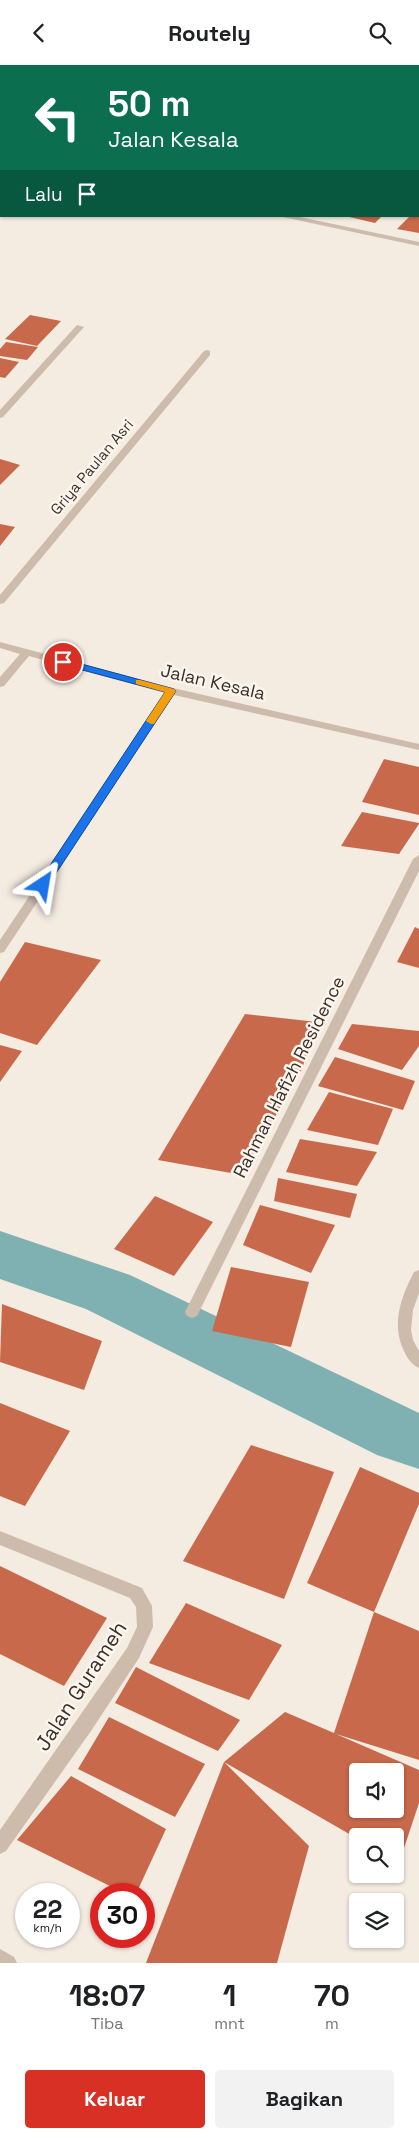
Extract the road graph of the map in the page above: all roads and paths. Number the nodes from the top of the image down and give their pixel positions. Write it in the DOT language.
graph roads {
  1 [pos="287,217"];
  2 [pos="419,244"];
  3 [pos="80,327"];
  4 [pos="207,353"];
  5 [pos="0,415"];
  6 [pos="0,601"];
  7 [pos="0,645"];
  8 [pos="27,652"];
  9 [pos="0,684"];
  10 [pos="171,691"];
  11 [pos="419,747"];
  12 [pos="419,859"];
  13 [pos="0,949"];
  14 [pos="419,1276"];
  15 [pos="192,1312"];
  16 [pos="419,1362"];
  17 [pos="0,1538"];
  18 [pos="0,1845"];
  19 [pos="0,1958"];
  20 [pos="8,1963"];
  1 -- 2 [label="street"];
  3 -- 5 [label="street"];
  4 -- 6 [label="street, Griya Paulan Asri"];
  7 -- 8 [label="street, Jalan Kesala"];
  8 -- 9 [label="street"];
  8 -- 10 [label="street, Jalan Kesala"];
  10 -- 11 [label="street, Jalan Kesala"];
  10 -- 13 [label="street"];
  12 -- 15 [label="street, Rahman Hafizh Residence"];
  14 -- 16 [label="street"];
  17 -- 18 [label="street, Jalan Gurameh"];
  19 -- 20 [label="street"];
}
